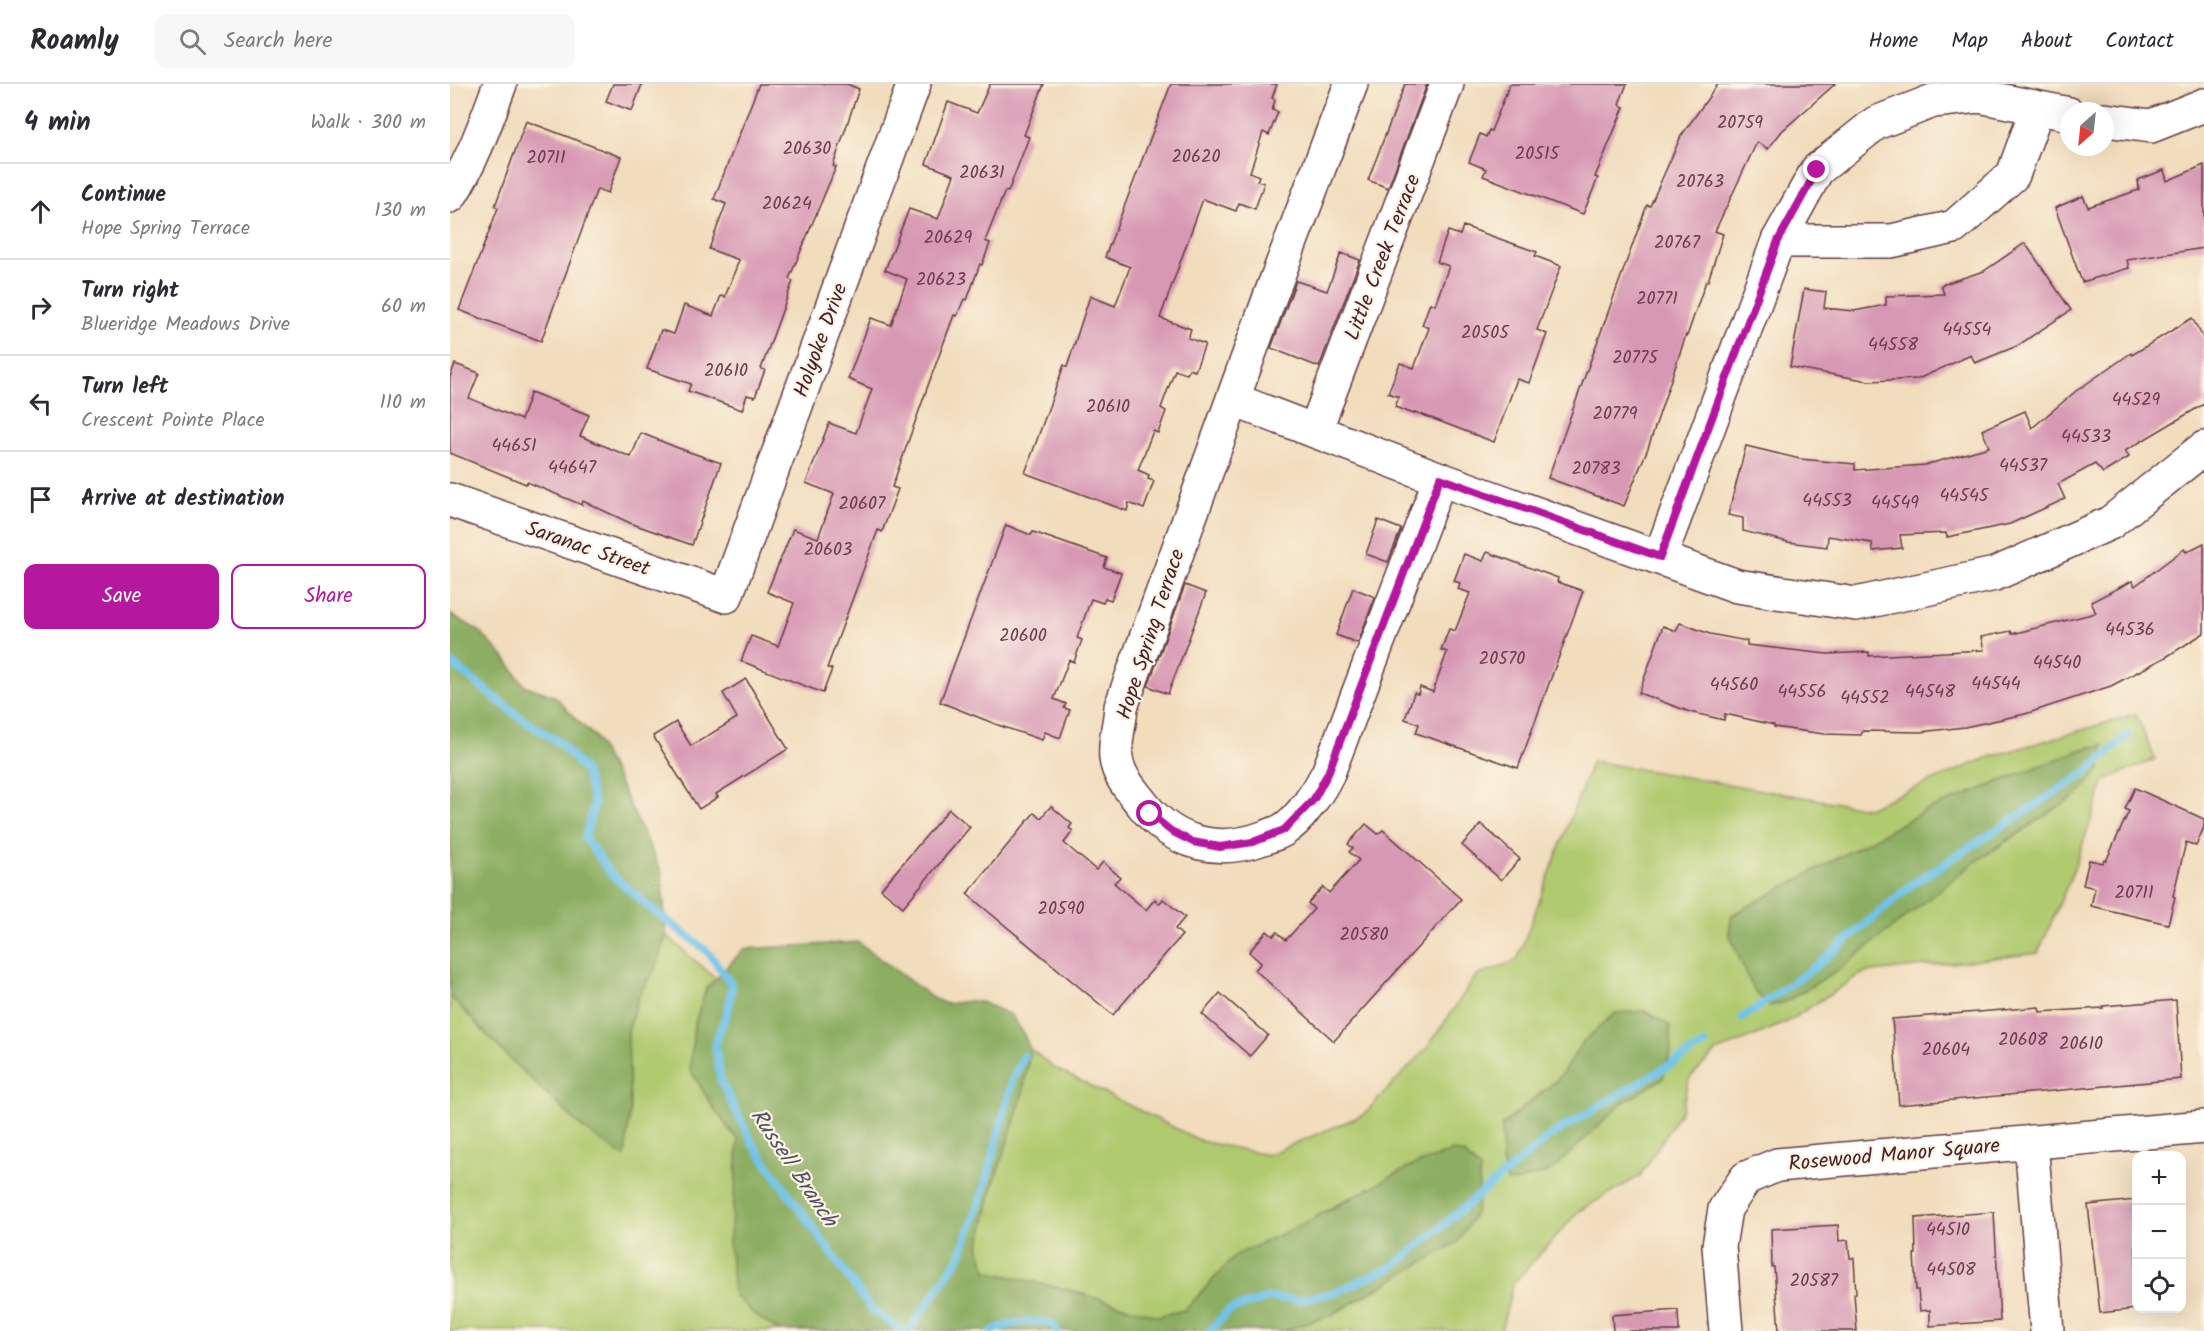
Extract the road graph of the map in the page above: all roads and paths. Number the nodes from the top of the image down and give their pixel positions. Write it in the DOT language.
graph roads {
  1 [pos="500,84"];
  2 [pos="914,84"];
  3 [pos="1351,84"];
  4 [pos="1447,84"];
  5 [pos="1931,93"];
  6 [pos="2204,105"];
  7 [pos="2037,109"];
  8 [pos="2060,113"];
  9 [pos="2114,121"];
  10 [pos="450,196"];
  11 [pos="1778,241"];
  12 [pos="1234,400"];
  13 [pos="1316,431"];
  14 [pos="2204,448"];
  15 [pos="1440,478"];
  16 [pos="450,500"];
  17 [pos="1660,557"];
  18 [pos="726,596"];
  19 [pos="2204,1127"];
  20 [pos="2031,1143"];
  21 [pos="1726,1331"];
  22 [pos="2047,1331"];
  1 -- 10 [label="street"];
  2 -- 18 [label="street, Holyoke Drive"];
  3 -- 12 [label="street, Hope Spring Terrace"];
  4 -- 13 [label="street, Little Creek Terrace"];
  5 -- 7 [label="street"];
  5 -- 11 [label="street"];
  6 -- 9 [label="street"];
  7 -- 8 [label="street"];
  7 -- 11 [label="street"];
  11 -- 17 [label="street"];
  12 -- 13 [label="street"];
  12 -- 15 [label="street, Hope Spring Terrace"];
  13 -- 15 [label="street"];
  14 -- 17 [label="street"];
  15 -- 17 [label="street"];
  16 -- 18 [label="street, Saranac Street"];
  19 -- 20 [label="street, Rosewood Manor Square"];
  20 -- 21 [label="street, Rosewood Manor Square"];
  20 -- 22 [label="street"];
}
